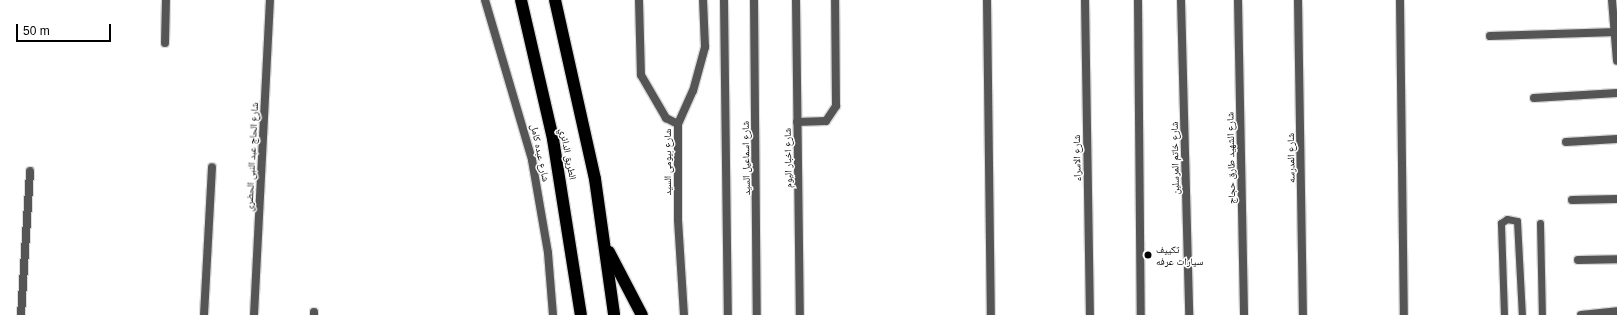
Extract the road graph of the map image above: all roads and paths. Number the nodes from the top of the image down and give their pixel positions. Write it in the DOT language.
graph roads {
  1 [pos="166,0"];
  2 [pos="270,0"];
  3 [pos="485,0"];
  4 [pos="521,0"];
  5 [pos="555,0"];
  6 [pos="639,0"];
  7 [pos="703,0"];
  8 [pos="724,0"];
  9 [pos="754,0"];
  10 [pos="796,0"];
  11 [pos="836,0"];
  12 [pos="988,0"];
  13 [pos="1085,0"];
  14 [pos="1138,0"];
  15 [pos="1181,0"];
  16 [pos="1238,0"];
  17 [pos="1298,0"];
  18 [pos="1400,0"];
  19 [pos="1612,0"];
  20 [pos="1616,32"];
  21 [pos="1490,36"];
  22 [pos="165,43"];
  23 [pos="1617,62"];
  24 [pos="1617,93"];
  25 [pos="1534,98"];
  26 [pos="797,122"];
  27 [pos="678,124"];
  28 [pos="1617,139"];
  29 [pos="1566,142"];
  30 [pos="212,167"];
  31 [pos="30,171"];
  32 [pos="1617,198"];
  33 [pos="1572,200"];
  34 [pos="1540,223"];
  35 [pos="605,245"];
  36 [pos="1617,259"];
  37 [pos="1578,260"];
  38 [pos="1617,311"];
  39 [pos="1581,314"];
  40 [pos="21,315"];
  41 [pos="204,315"];
  42 [pos="254,315"];
  43 [pos="553,315"];
  44 [pos="581,315"];
  45 [pos="614,315"];
  46 [pos="642,315"];
  47 [pos="684,315"];
  48 [pos="728,315"];
  49 [pos="757,315"];
  50 [pos="800,315"];
  51 [pos="991,315"];
  52 [pos="1090,315"];
  53 [pos="1141,315"];
  54 [pos="1189,315"];
  55 [pos="1244,315"];
  56 [pos="1303,315"];
  57 [pos="1404,315"];
  58 [pos="1504,315"];
  59 [pos="1522,315"];
  60 [pos="1542,315"];
  1 -- 22 [label="street"];
  2 -- 42 [label="street, شارع الحاج عبد النبى الحضرى"];
  3 -- 43 [label="street, شارع عبده كامل"];
  4 -- 44 [label="highway, الطريق الدائري"];
  5 -- 35 [label="highway"];
  6 -- 27 [label="street, شارع بيومى السيد"];
  7 -- 27 [label="street"];
  8 -- 48 [label="street, شارع اسماعيل السيد"];
  9 -- 49 [label="street, شارع اسماعيل السيد"];
  10 -- 26 [label="street, شارع اخبار اليوم"];
  11 -- 26 [label="street"];
  12 -- 51 [label="street"];
  13 -- 52 [label="street, شارع الاسراء"];
  14 -- 53 [label="street"];
  15 -- 54 [label="street, شارع خاتم المرسلين"];
  16 -- 55 [label="street, شارع الشهيد طارق حجاج"];
  17 -- 56 [label="street, شارع المدرسه"];
  18 -- 57 [label="street"];
  19 -- 20 [label="street"];
  20 -- 21 [label="street"];
  20 -- 23 [label="street"];
  24 -- 25 [label="street"];
  26 -- 50 [label="street, شارع اخبار اليوم"];
  27 -- 47 [label="street, شارع بيومى السيد"];
  28 -- 29 [label="street"];
  30 -- 41 [label="street"];
  31 -- 40 [label="street"];
  32 -- 33 [label="street"];
  34 -- 60 [label="lane"];
  35 -- 45 [label="highway"];
  35 -- 46 [label="highway"];
  36 -- 37 [label="street"];
  38 -- 39 [label="street"];
  58 -- 59 [label="lane"];
}
